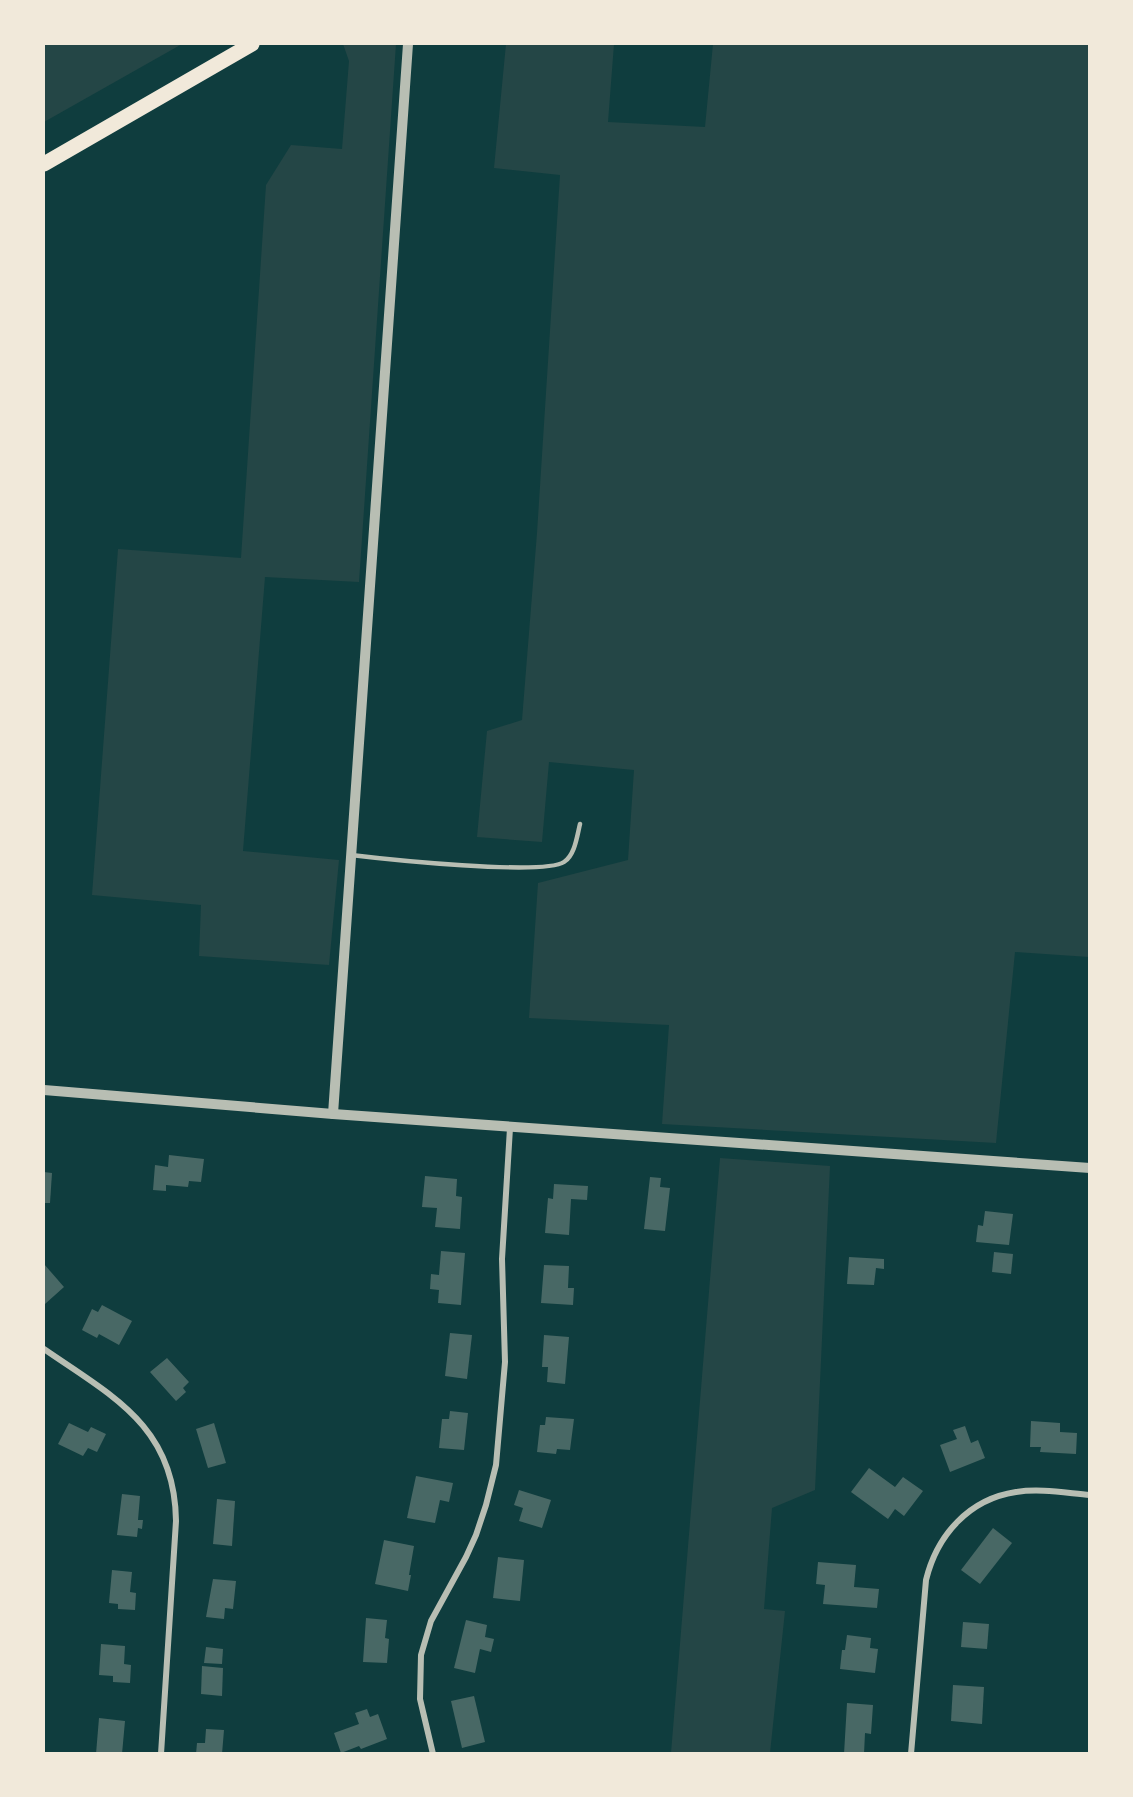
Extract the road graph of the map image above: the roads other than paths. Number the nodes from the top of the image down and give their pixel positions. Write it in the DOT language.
graph roads {
  1 [pos="252,44"];
  2 [pos="408,44"];
  3 [pos="44,164"];
  4 [pos="580,824"];
  5 [pos="351,855"];
  6 [pos="44,1090"];
  7 [pos="333,1114"];
  8 [pos="510,1128"];
  9 [pos="1089,1168"];
  10 [pos="44,1349"];
  11 [pos="1089,1495"];
  12 [pos="161,1754"];
  13 [pos="433,1754"];
  14 [pos="911,1754"];
  1 -- 3 [label="main road"];
  2 -- 5 [label="street"];
  4 -- 5 [label="lane"];
  5 -- 7 [label="street"];
  6 -- 7 [label="street"];
  7 -- 8 [label="street"];
  8 -- 9 [label="street"];
  8 -- 13 [label="street"];
  10 -- 12 [label="street"];
  11 -- 14 [label="street"];
}
